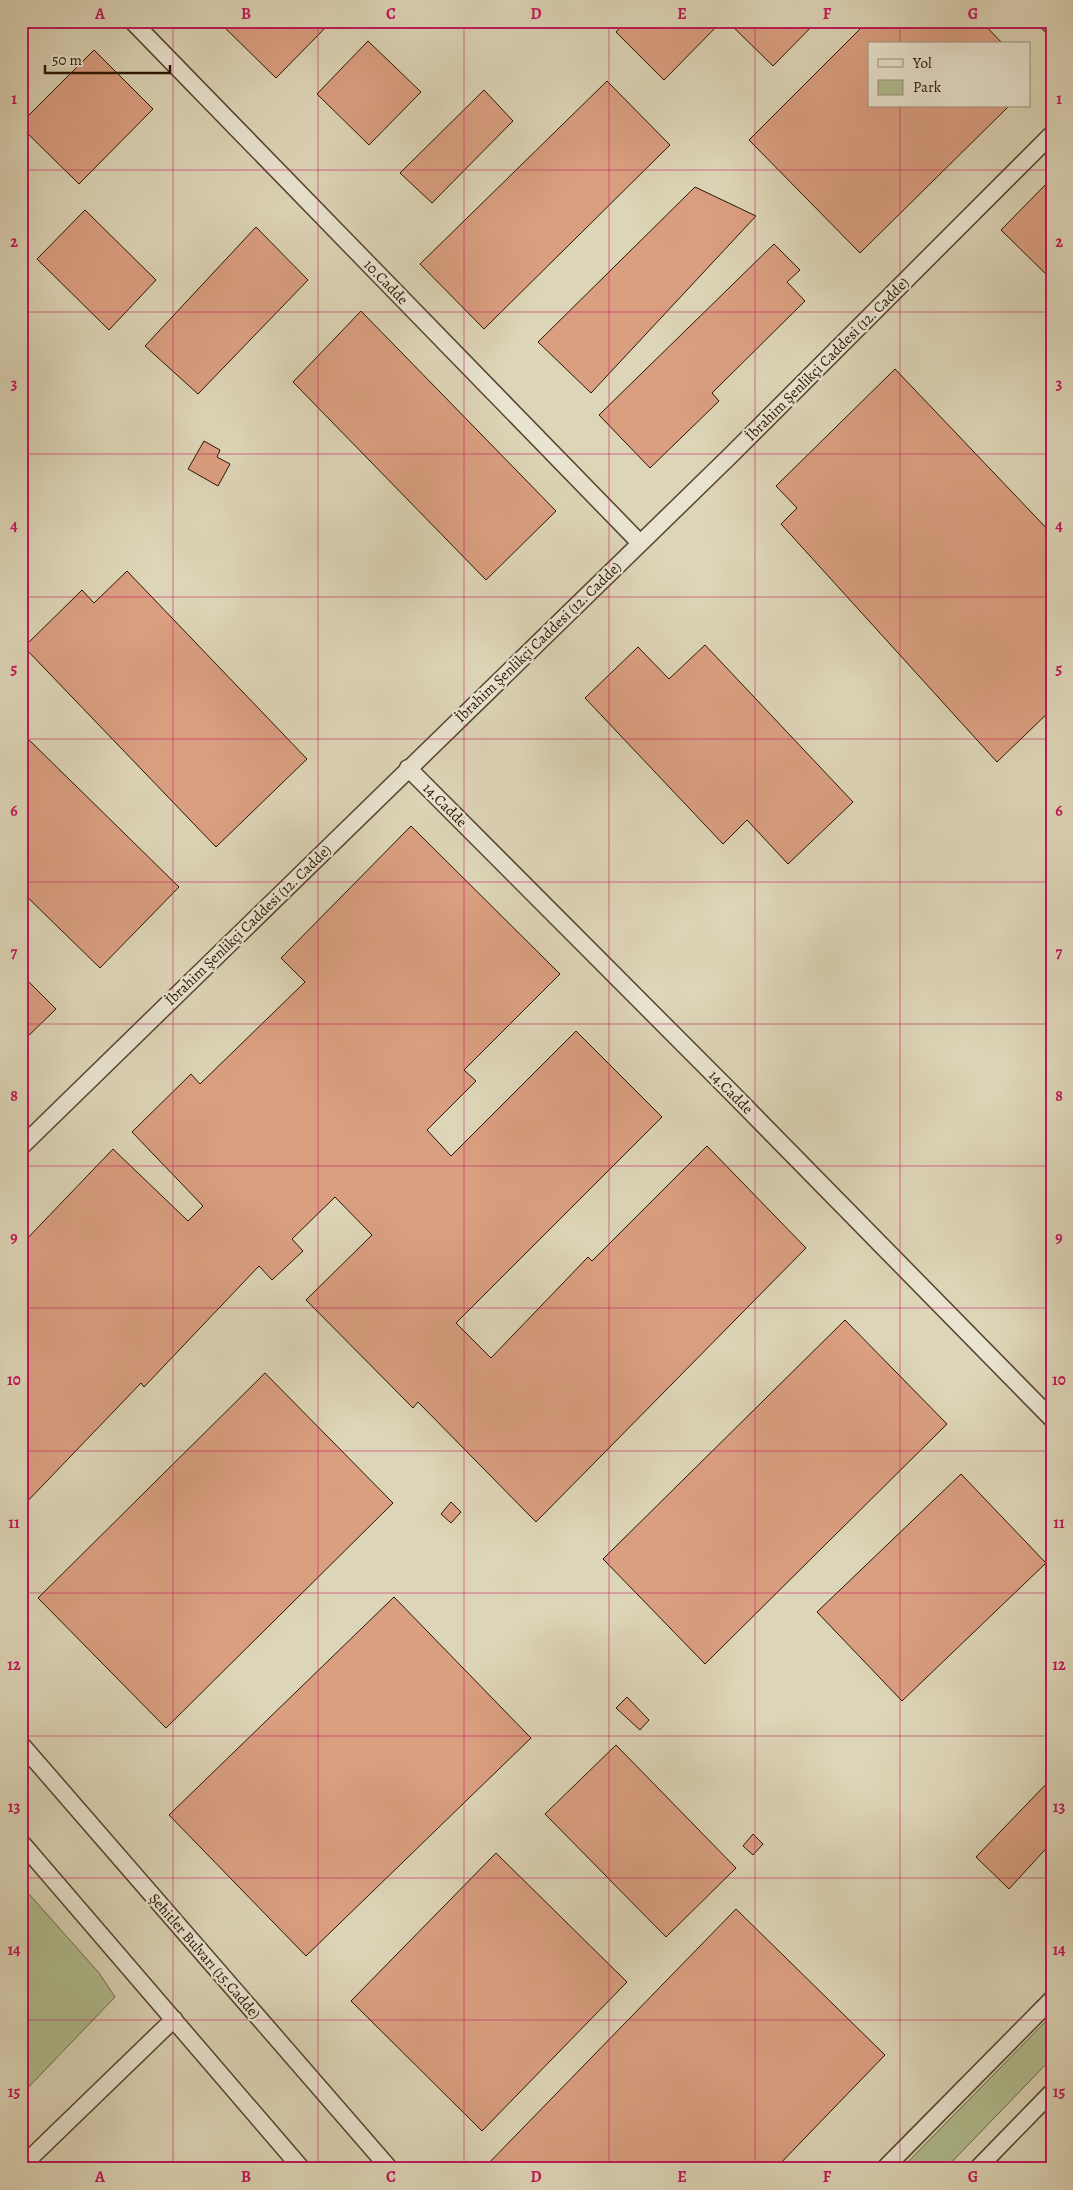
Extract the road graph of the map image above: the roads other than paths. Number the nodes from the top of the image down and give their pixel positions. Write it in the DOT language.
graph roads {
  1 [pos="132,21"];
  2 [pos="1047,21"];
  3 [pos="1052,26"];
  4 [pos="1052,134"];
  5 [pos="640,543"];
  6 [pos="408,768"];
  7 [pos="21,1147"];
  8 [pos="1052,1418"];
  9 [pos="21,1744"];
  10 [pos="21,1842"];
  11 [pos="1052,1999"];
  12 [pos="174,2019"];
  13 [pos="1052,2092"];
  14 [pos="21,2168"];
  15 [pos="302,2169"];
  16 [pos="390,2169"];
  17 [pos="884,2169"];
  18 [pos="977,2169"];
  1 -- 5 [label="street, 10.Cadde"];
  2 -- 3 [label="street"];
  4 -- 5 [label="street, İbrahim Şenlikçi Caddesi (12. Cadde)"];
  5 -- 6 [label="street, İbrahim Şenlikçi Caddesi (12. Cadde)"];
  6 -- 7 [label="street, İbrahim Şenlikçi Caddesi (12. Cadde)"];
  6 -- 8 [label="street, 14.Cadde"];
  9 -- 16 [label="street, Şehitler Bulvarı (15.Cadde)"];
  10 -- 12 [label="street"];
  11 -- 17 [label="street"];
  12 -- 14 [label="street"];
  12 -- 15 [label="street"];
  13 -- 18 [label="street"];
}
